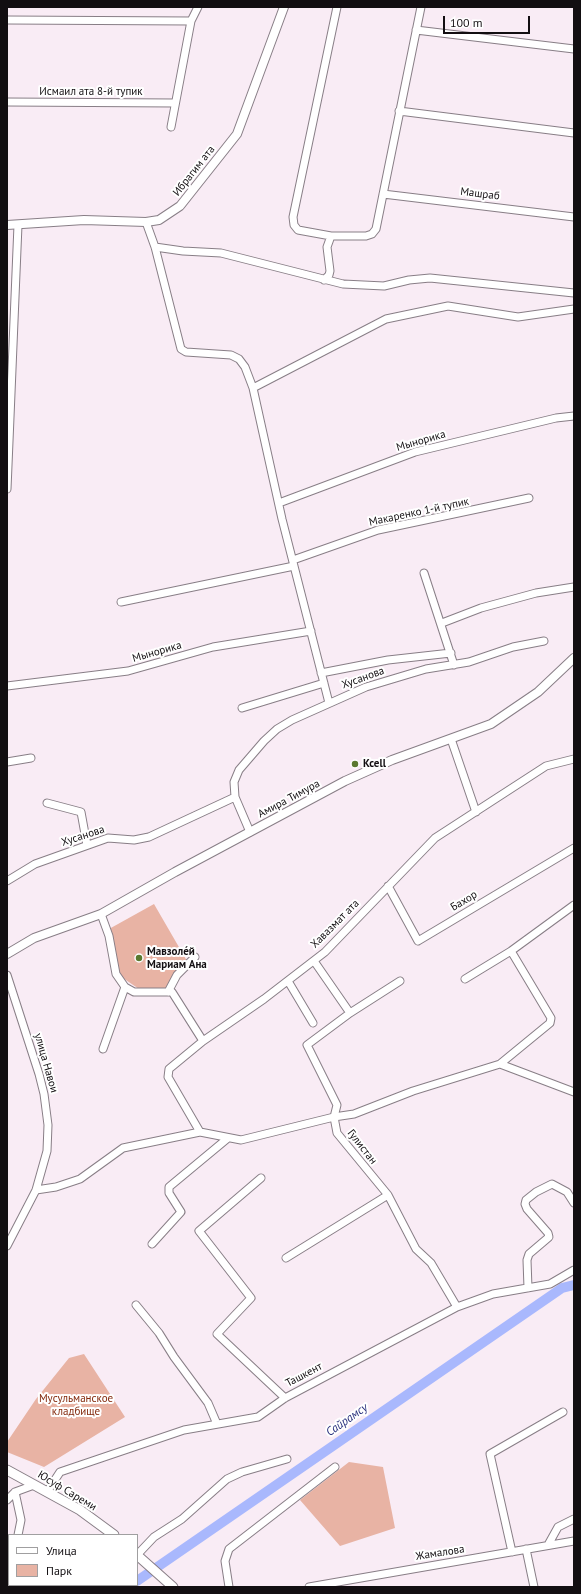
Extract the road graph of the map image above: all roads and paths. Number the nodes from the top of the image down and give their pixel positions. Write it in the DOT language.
graph roads {
  1 [pos="198,7"];
  2 [pos="284,7"];
  3 [pos="337,7"];
  4 [pos="421,7"];
  5 [pos="7,20"];
  6 [pos="192,20"];
  7 [pos="416,30"];
  8 [pos="574,49"];
  9 [pos="7,102"];
  10 [pos="175,103"];
  11 [pos="399,111"];
  12 [pos="171,127"];
  13 [pos="574,133"];
  14 [pos="383,194"];
  15 [pos="574,216"];
  16 [pos="146,222"];
  17 [pos="7,225"];
  18 [pos="18,225"];
  19 [pos="331,236"];
  20 [pos="155,247"];
  21 [pos="324,280"];
  22 [pos="574,293"];
  23 [pos="15,300"];
  24 [pos="7,303"];
  25 [pos="574,309"];
  26 [pos="253,388"];
  27 [pos="574,416"];
  28 [pos="7,489"];
  29 [pos="529,498"];
  30 [pos="279,503"];
  31 [pos="294,563"];
  32 [pos="424,573"];
  33 [pos="574,587"];
  34 [pos="121,602"];
  35 [pos="442,623"];
  36 [pos="311,631"];
  37 [pos="544,641"];
  38 [pos="451,653"];
  39 [pos="574,658"];
  40 [pos="454,665"];
  41 [pos="321,673"];
  42 [pos="324,683"];
  43 [pos="7,686"];
  44 [pos="329,703"];
  45 [pos="242,708"];
  46 [pos="451,739"];
  47 [pos="31,758"];
  48 [pos="574,759"];
  49 [pos="7,762"];
  50 [pos="235,797"];
  51 [pos="48,804"];
  52 [pos="476,812"];
  53 [pos="250,832"];
  54 [pos="87,845"];
  55 [pos="574,848"];
  56 [pos="7,881"];
  57 [pos="388,886"];
  58 [pos="574,905"];
  59 [pos="101,914"];
  60 [pos="510,950"];
  61 [pos="7,954"];
  62 [pos="195,957"];
  63 [pos="314,960"];
  64 [pos="7,975"];
  65 [pos="465,979"];
  66 [pos="288,981"];
  67 [pos="400,981"];
  68 [pos="125,988"];
  69 [pos="168,992"];
  70 [pos="350,1013"];
  71 [pos="313,1023"];
  72 [pos="203,1041"];
  73 [pos="103,1049"];
  74 [pos="500,1064"];
  75 [pos="574,1092"];
  76 [pos="334,1117"];
  77 [pos="200,1132"];
  78 [pos="228,1138"];
  79 [pos="261,1178"];
  80 [pos="36,1190"];
  81 [pos="388,1195"];
  82 [pos="574,1203"];
  83 [pos="152,1244"];
  84 [pos="7,1246"];
  85 [pos="286,1258"];
  86 [pos="574,1270"];
  87 [pos="528,1288"];
  88 [pos="136,1305"];
  89 [pos="457,1307"];
  90 [pos="285,1398"];
  91 [pos="563,1412"];
  92 [pos="217,1424"];
  93 [pos="287,1460"];
  94 [pos="335,1467"];
  95 [pos="7,1470"];
  96 [pos="34,1485"];
  97 [pos="15,1492"];
  98 [pos="47,1492"];
  99 [pos="7,1500"];
  100 [pos="574,1519"];
  101 [pos="18,1534"];
  102 [pos="113,1534"];
  103 [pos="574,1541"];
  104 [pos="548,1545"];
  105 [pos="526,1549"];
  106 [pos="512,1552"];
  107 [pos="138,1554"];
  108 [pos="138,1556"];
  109 [pos="171,1586"];
  110 [pos="229,1587"];
  111 [pos="309,1587"];
  112 [pos="534,1587"];
  1 -- 6 [label="street"];
  2 -- 16 [label="street, Ибрагим ата"];
  3 -- 19 [label="street"];
  4 -- 7 [label="street"];
  5 -- 6 [label="street"];
  6 -- 10 [label="street"];
  7 -- 8 [label="street"];
  7 -- 11 [label="street"];
  9 -- 10 [label="street, Исмаил ата 8-й тупик"];
  10 -- 12 [label="street"];
  11 -- 13 [label="street"];
  11 -- 14 [label="street"];
  14 -- 15 [label="street, Машраб"];
  14 -- 19 [label="street"];
  16 -- 18 [label="street, Ибрагим ата"];
  16 -- 20 [label="street"];
  17 -- 18 [label="street, Ибрагим ата"];
  18 -- 23 [label="street"];
  19 -- 21 [label="street"];
  20 -- 21 [label="street"];
  20 -- 26 [label="street"];
  21 -- 22 [label="street"];
  23 -- 24 [label="street"];
  23 -- 28 [label="street"];
  25 -- 26 [label="street"];
  26 -- 30 [label="street"];
  27 -- 30 [label="street, Мынорика"];
  29 -- 31 [label="street, Макаренко 1-й тупик"];
  30 -- 31 [label="street"];
  31 -- 34 [label="street, Макаренко 1-й тупик"];
  31 -- 36 [label="street"];
  32 -- 35 [label="street"];
  33 -- 35 [label="street"];
  35 -- 38 [label="street"];
  36 -- 41 [label="street"];
  36 -- 43 [label="street, Мынорика"];
  37 -- 40 [label="street, Хусанова"];
  38 -- 40 [label="street"];
  38 -- 41 [label="street"];
  39 -- 46 [label="street, Амира Тимура"];
  40 -- 44 [label="street, Хусанова"];
  41 -- 42 [label="street"];
  42 -- 44 [label="street"];
  42 -- 45 [label="street"];
  44 -- 50 [label="street, Хусанова"];
  46 -- 52 [label="street"];
  46 -- 53 [label="street, Амира Тимура"];
  47 -- 49 [label="street"];
  48 -- 52 [label="street, Хавазмат ата"];
  50 -- 53 [label="street, Хусанова"];
  50 -- 54 [label="street, Хусанова"];
  51 -- 54 [label="street"];
  52 -- 57 [label="street, Хавазмат ата"];
  53 -- 59 [label="street, Амира Тимура"];
  54 -- 56 [label="street, Хусанова"];
  55 -- 57 [label="street, Бахор"];
  57 -- 63 [label="street, Хавазмат ата"];
  58 -- 60 [label="street"];
  59 -- 61 [label="street, Амира Тимура"];
  59 -- 68 [label="street"];
  60 -- 65 [label="street"];
  60 -- 74 [label="street"];
  62 -- 69 [label="street"];
  63 -- 66 [label="street, Хавазмат ата"];
  63 -- 70 [label="street"];
  64 -- 80 [label="street, улица Навои"];
  66 -- 71 [label="street"];
  66 -- 72 [label="street, Хавазмат ата"];
  67 -- 70 [label="street, Гулистан"];
  68 -- 69 [label="street"];
  68 -- 73 [label="street"];
  69 -- 72 [label="street"];
  70 -- 76 [label="street, Гулистан"];
  72 -- 77 [label="street, Хавазмат ата"];
  74 -- 75 [label="street"];
  74 -- 76 [label="street"];
  76 -- 78 [label="street"];
  76 -- 81 [label="street, Гулистан"];
  77 -- 78 [label="street"];
  77 -- 80 [label="street"];
  78 -- 83 [label="street"];
  79 -- 90 [label="street"];
  80 -- 84 [label="street, улица Навои"];
  81 -- 85 [label="street"];
  81 -- 89 [label="street, Гулистан"];
  82 -- 87 [label="street"];
  86 -- 87 [label="street, Ташкент"];
  87 -- 89 [label="street, Ташкент"];
  88 -- 92 [label="street"];
  89 -- 90 [label="street, Ташкент"];
  90 -- 92 [label="street, Ташкент"];
  91 -- 106 [label="street"];
  92 -- 98 [label="street, Ташкент"];
  93 -- 107 [label="street"];
  94 -- 110 [label="street"];
  95 -- 96 [label="main road, Юсуф Сареми"];
  96 -- 97 [label="street"];
  96 -- 98 [label="main road, Юсуф Сареми"];
  97 -- 99 [label="street"];
  97 -- 101 [label="street"];
  98 -- 102 [label="main road, Юсуф Сареми"];
  100 -- 104 [label="street"];
  103 -- 104 [label="street, Жамалова"];
  104 -- 105 [label="street, Жамалова"];
  105 -- 106 [label="street, Жамалова"];
  105 -- 112 [label="street"];
  106 -- 111 [label="street, Жамалова"];
  108 -- 109 [label="main road"];
}
